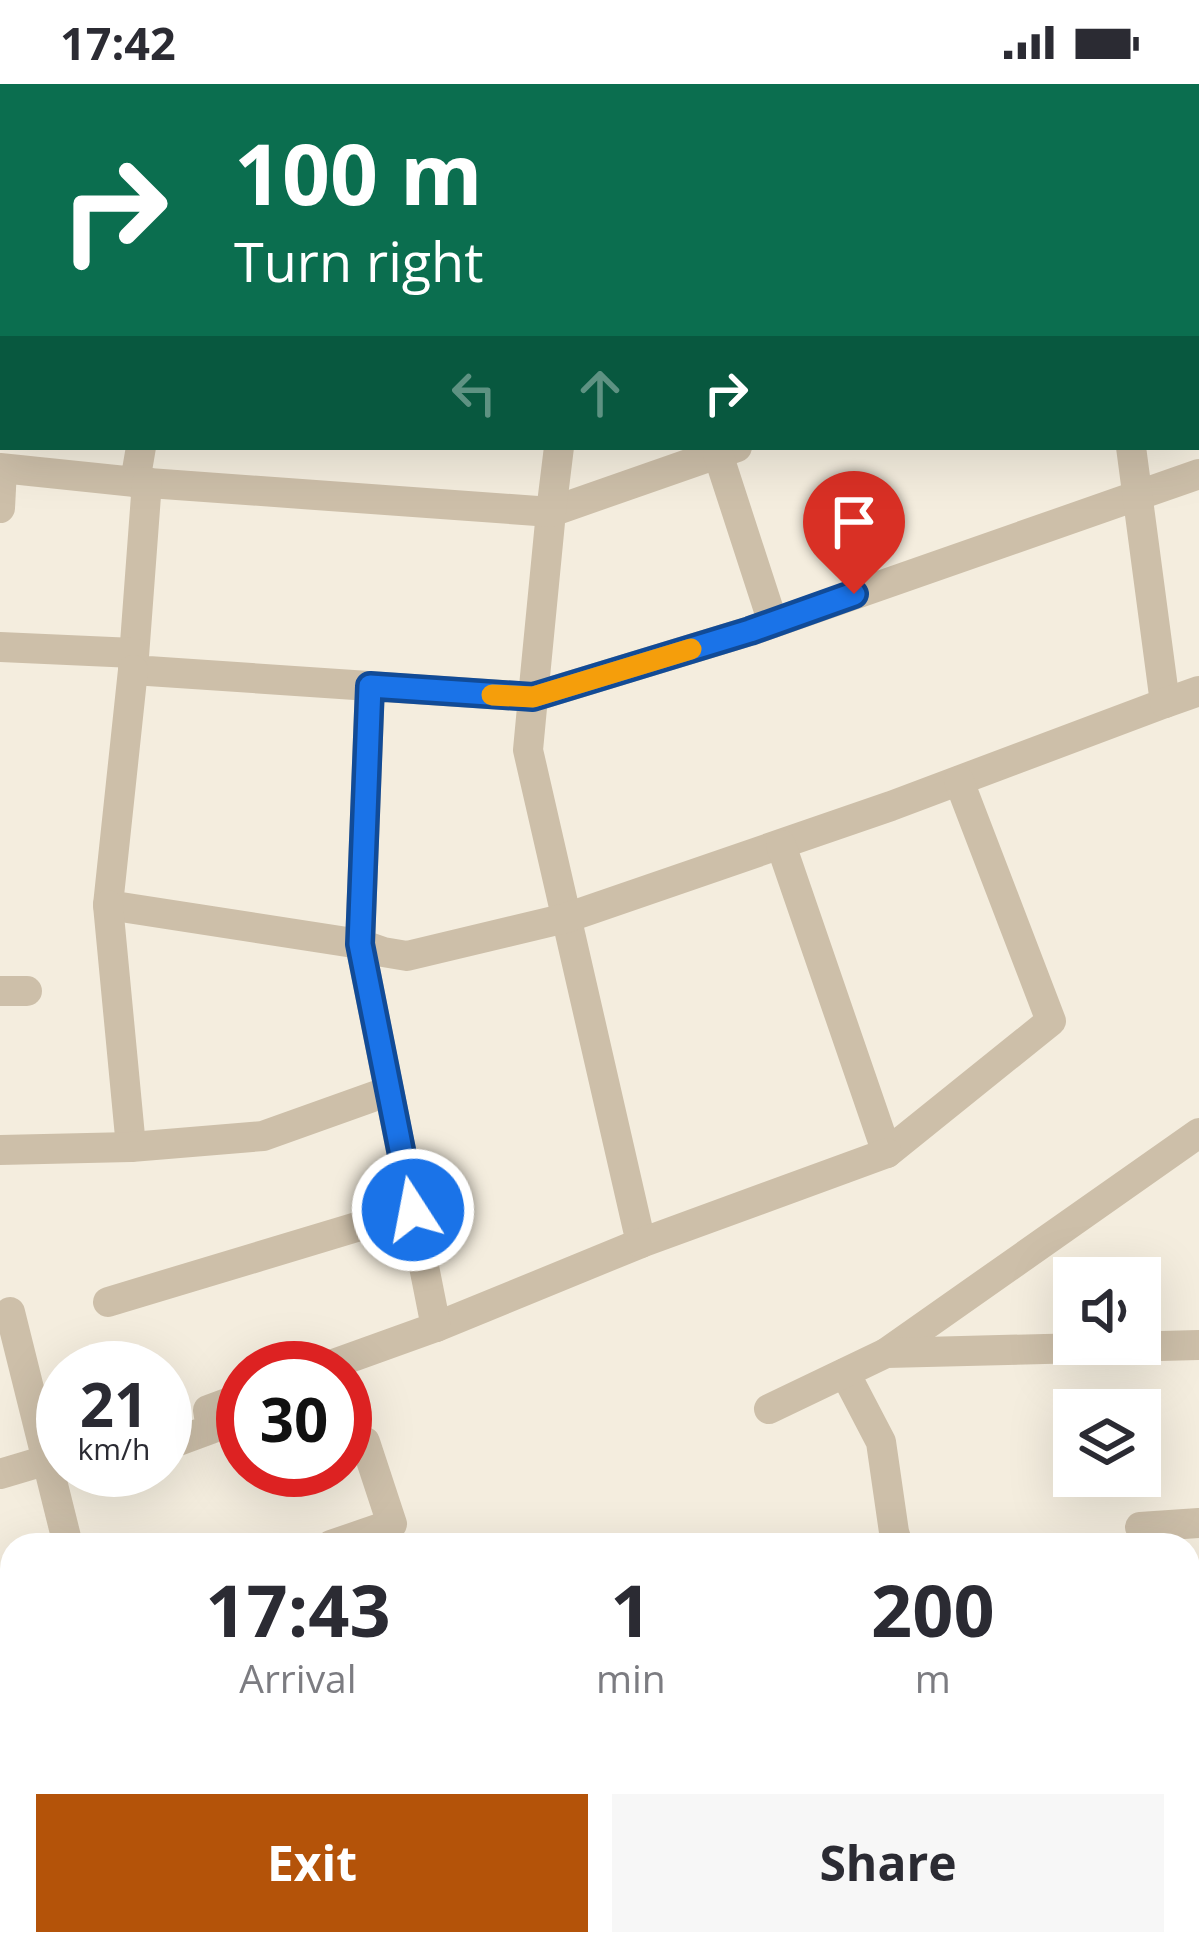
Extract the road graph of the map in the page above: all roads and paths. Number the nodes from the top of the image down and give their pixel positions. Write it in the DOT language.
graph roads {
  1 [pos="141,450"];
  2 [pos="559,450"];
  3 [pos="1131,450"];
  4 [pos="709,453"];
  5 [pos="1,468"];
  6 [pos="1199,474"];
  7 [pos="141,482"];
  8 [pos="1136,496"];
  9 [pos="0,508"];
  10 [pos="551,512"];
  11 [pos="773,622"];
  12 [pos="0,647"];
  13 [pos="133,662"];
  14 [pos="370,686"];
  15 [pos="1199,691"];
  16 [pos="533,697"];
  17 [pos="1165,703"];
  18 [pos="959,781"];
  19 [pos="781,844"];
  20 [pos="108,905"];
  21 [pos="566,918"];
  22 [pos="360,944"];
  23 [pos="389,1091"];
  24 [pos="1199,1133"];
  25 [pos="130,1147"];
  26 [pos="0,1150"];
  27 [pos="886,1153"];
  28 [pos="413,1210"];
  29 [pos="641,1243"];
  30 [pos="108,1302"];
  31 [pos="10,1312"];
  32 [pos="436,1327"];
  33 [pos="1199,1345"];
  34 [pos="372,1350"];
  35 [pos="886,1353"];
  36 [pos="845,1373"];
  37 [pos="216,1407"];
  38 [pos="770,1409"];
  39 [pos="36,1416"];
  40 [pos="192,1436"];
  41 [pos="36,1463"];
  42 [pos="372,1463"];
  43 [pos="0,1474"];
  44 [pos="56,1497"];
  45 [pos="1199,1523"];
  46 [pos="1140,1527"];
  47 [pos="65,1533"];
  48 [pos="366,1533"];
  49 [pos="894,1533"];
  1 -- 7 [label="street"];
  2 -- 10 [label="street"];
  3 -- 8 [label="street"];
  4 -- 10 [label="street"];
  4 -- 11 [label="street"];
  5 -- 7 [label="street"];
  5 -- 9 [label="street"];
  6 -- 8 [label="street"];
  7 -- 10 [label="street"];
  7 -- 13 [label="street"];
  8 -- 11 [label="street"];
  8 -- 17 [label="street"];
  10 -- 16 [label="street"];
  11 -- 16 [label="street"];
  12 -- 13 [label="street"];
  13 -- 14 [label="street"];
  13 -- 20 [label="street"];
  14 -- 16 [label="street"];
  14 -- 22 [label="street"];
  15 -- 17 [label="street"];
  16 -- 21 [label="street"];
  17 -- 18 [label="street"];
  18 -- 19 [label="street"];
  18 -- 27 [label="street"];
  19 -- 21 [label="street"];
  19 -- 27 [label="street"];
  20 -- 22 [label="street"];
  20 -- 25 [label="street"];
  21 -- 22 [label="street"];
  21 -- 29 [label="street"];
  22 -- 23 [label="street"];
  23 -- 25 [label="street"];
  23 -- 28 [label="street"];
  24 -- 35 [label="street"];
  25 -- 26 [label="street"];
  27 -- 29 [label="street"];
  28 -- 30 [label="street"];
  28 -- 32 [label="street"];
  29 -- 32 [label="street"];
  31 -- 39 [label="street"];
  32 -- 34 [label="street"];
  33 -- 35 [label="street"];
  35 -- 36 [label="street"];
  36 -- 38 [label="street"];
  36 -- 49 [label="street"];
  37 -- 40 [label="street"];
  41 -- 43 [label="street"];
  42 -- 48 [label="street"];
  44 -- 47 [label="street"];
  45 -- 46 [label="street"];
}
